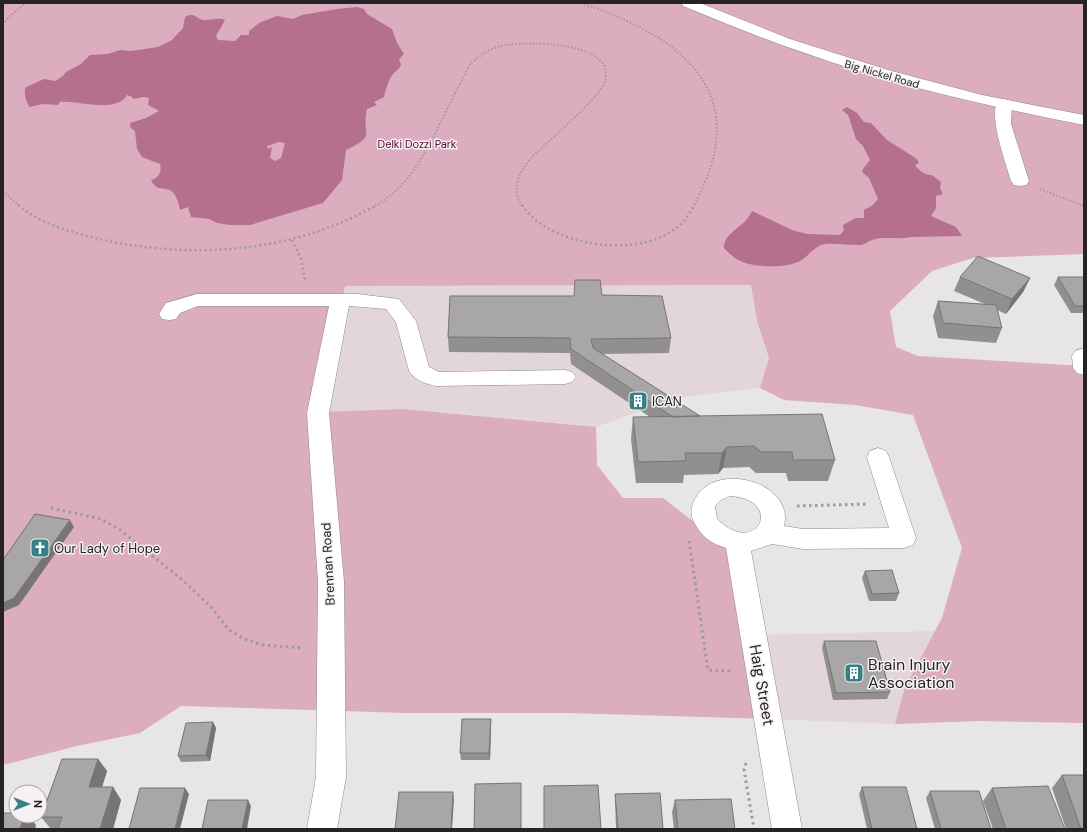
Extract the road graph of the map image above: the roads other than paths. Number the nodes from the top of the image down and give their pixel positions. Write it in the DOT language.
graph roads {
  1 [pos="688,3"];
  2 [pos="1004,104"];
  3 [pos="1084,120"];
  4 [pos="1020,182"];
  5 [pos="340,300"];
  6 [pos="169,314"];
  7 [pos="565,377"];
  8 [pos="878,457"];
  9 [pos="767,534"];
  10 [pos="737,542"];
  11 [pos="322,829"];
  12 [pos="787,829"];
  1 -- 2 [label="street, Big Nickel Road"];
  2 -- 3 [label="street, Big Nickel Road"];
  2 -- 4 [label="street"];
  5 -- 6 [label="street"];
  5 -- 7 [label="street"];
  5 -- 11 [label="street, Brennan Road"];
  8 -- 9 [label="street"];
  9 -- 10 [label="street"];
  9 -- 10 [label="street"];
  10 -- 12 [label="street, Haig Street"];
}
